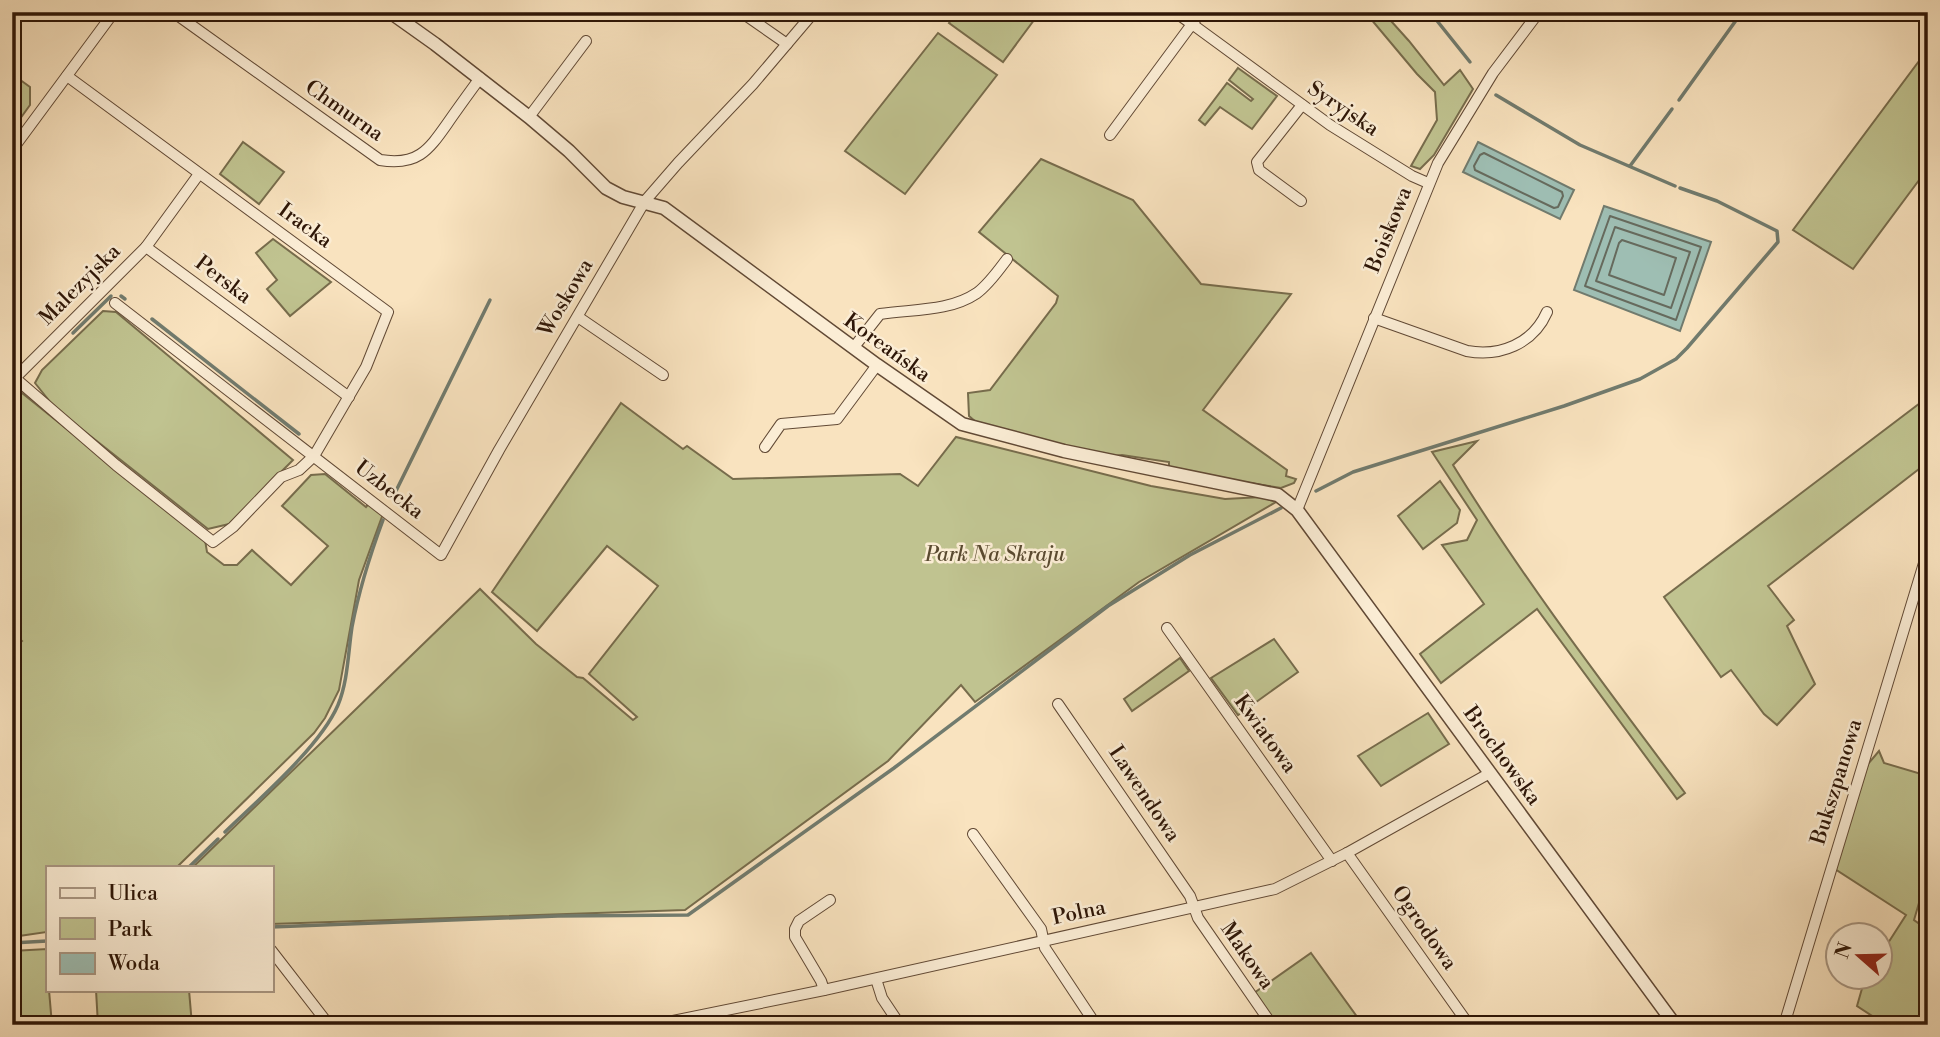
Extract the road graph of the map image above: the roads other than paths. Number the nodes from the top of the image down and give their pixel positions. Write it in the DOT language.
graph roads {
  1 [pos="114,12"];
  2 [pos="173,12"];
  3 [pos="390,12"];
  4 [pos="741,12"];
  5 [pos="814,12"];
  6 [pos="1175,12"];
  7 [pos="1201,12"];
  8 [pos="1539,12"];
  9 [pos="1192,24"];
  10 [pos="586,41"];
  11 [pos="787,44"];
  12 [pos="67,76"];
  13 [pos="480,78"];
  14 [pos="1302,105"];
  15 [pos="529,117"];
  16 [pos="1110,135"];
  17 [pos="12,150"];
  18 [pos="200,174"];
  19 [pos="1428,184"];
  20 [pos="645,201"];
  21 [pos="1301,201"];
  22 [pos="146,247"];
  23 [pos="1007,259"];
  24 [pos="115,303"];
  25 [pos="1547,312"];
  26 [pos="579,317"];
  27 [pos="1374,318"];
  28 [pos="854,347"];
  29 [pos="877,365"];
  30 [pos="663,374"];
  31 [pos="13,379"];
  32 [pos="349,397"];
  33 [pos="765,447"];
  34 [pos="314,456"];
  35 [pos="1278,495"];
  36 [pos="1297,510"];
  37 [pos="1928,550"];
  38 [pos="442,555"];
  39 [pos="1167,628"];
  40 [pos="1058,704"];
  41 [pos="1490,773"];
  42 [pos="973,834"];
  43 [pos="1347,853"];
  44 [pos="1332,861"];
  45 [pos="830,900"];
  46 [pos="1194,908"];
  47 [pos="1043,940"];
  48 [pos="273,953"];
  49 [pos="876,979"];
  50 [pos="824,990"];
  51 [pos="329,1025"];
  52 [pos="653,1025"];
  53 [pos="900,1025"];
  54 [pos="1096,1025"];
  55 [pos="1272,1025"];
  56 [pos="1469,1025"];
  57 [pos="1675,1025"];
  58 [pos="1784,1025"];
  1 -- 12 [label="street"];
  2 -- 13 [label="street, Chmurna"];
  3 -- 13 [label="street, Koreańska"];
  4 -- 11 [label="street"];
  5 -- 11 [label="street, Woskowa"];
  6 -- 9 [label="street, Syryjska"];
  7 -- 9 [label="street"];
  8 -- 19 [label="street, Boiskowa"];
  9 -- 14 [label="street, Syryjska"];
  9 -- 16 [label="street"];
  10 -- 15 [label="street"];
  11 -- 20 [label="street, Woskowa"];
  12 -- 17 [label="street"];
  12 -- 18 [label="street, Iracka"];
  13 -- 15 [label="street, Koreańska"];
  14 -- 19 [label="street, Syryjska"];
  14 -- 21 [label="street"];
  15 -- 20 [label="street, Koreańska"];
  18 -- 22 [label="street"];
  18 -- 32 [label="street, Iracka"];
  19 -- 27 [label="street, Boiskowa"];
  20 -- 26 [label="street, Woskowa"];
  20 -- 28 [label="street, Koreańska"];
  22 -- 31 [label="street, Malezyjska"];
  22 -- 32 [label="street, Perska"];
  23 -- 28 [label="street"];
  24 -- 34 [label="street, Uzbecka"];
  25 -- 27 [label="street"];
  26 -- 30 [label="street"];
  26 -- 38 [label="street, Woskowa"];
  27 -- 36 [label="street, Boiskowa"];
  28 -- 29 [label="street, Koreańska"];
  29 -- 33 [label="street"];
  29 -- 35 [label="street, Koreańska"];
  31 -- 34 [label="street"];
  32 -- 34 [label="street, Iracka"];
  34 -- 38 [label="street, Uzbecka"];
  35 -- 36 [label="street, Brochowska"];
  36 -- 41 [label="street, Brochowska"];
  37 -- 58 [label="street, Bukszpanowa"];
  39 -- 44 [label="street, Kwiatowa"];
  40 -- 46 [label="street, Lawendowa"];
  41 -- 43 [label="street, Polna"];
  41 -- 57 [label="street, Brochowska"];
  42 -- 47 [label="street"];
  43 -- 44 [label="street, Polna"];
  43 -- 56 [label="street, Ogrodowa"];
  44 -- 46 [label="street, Polna"];
  45 -- 50 [label="street"];
  46 -- 47 [label="street, Polna"];
  46 -- 55 [label="street, Makowa"];
  47 -- 49 [label="street, Polna"];
  47 -- 54 [label="street"];
  48 -- 51 [label="street"];
  49 -- 50 [label="street, Polna"];
  49 -- 53 [label="street"];
  50 -- 52 [label="street, Polna"];
}
